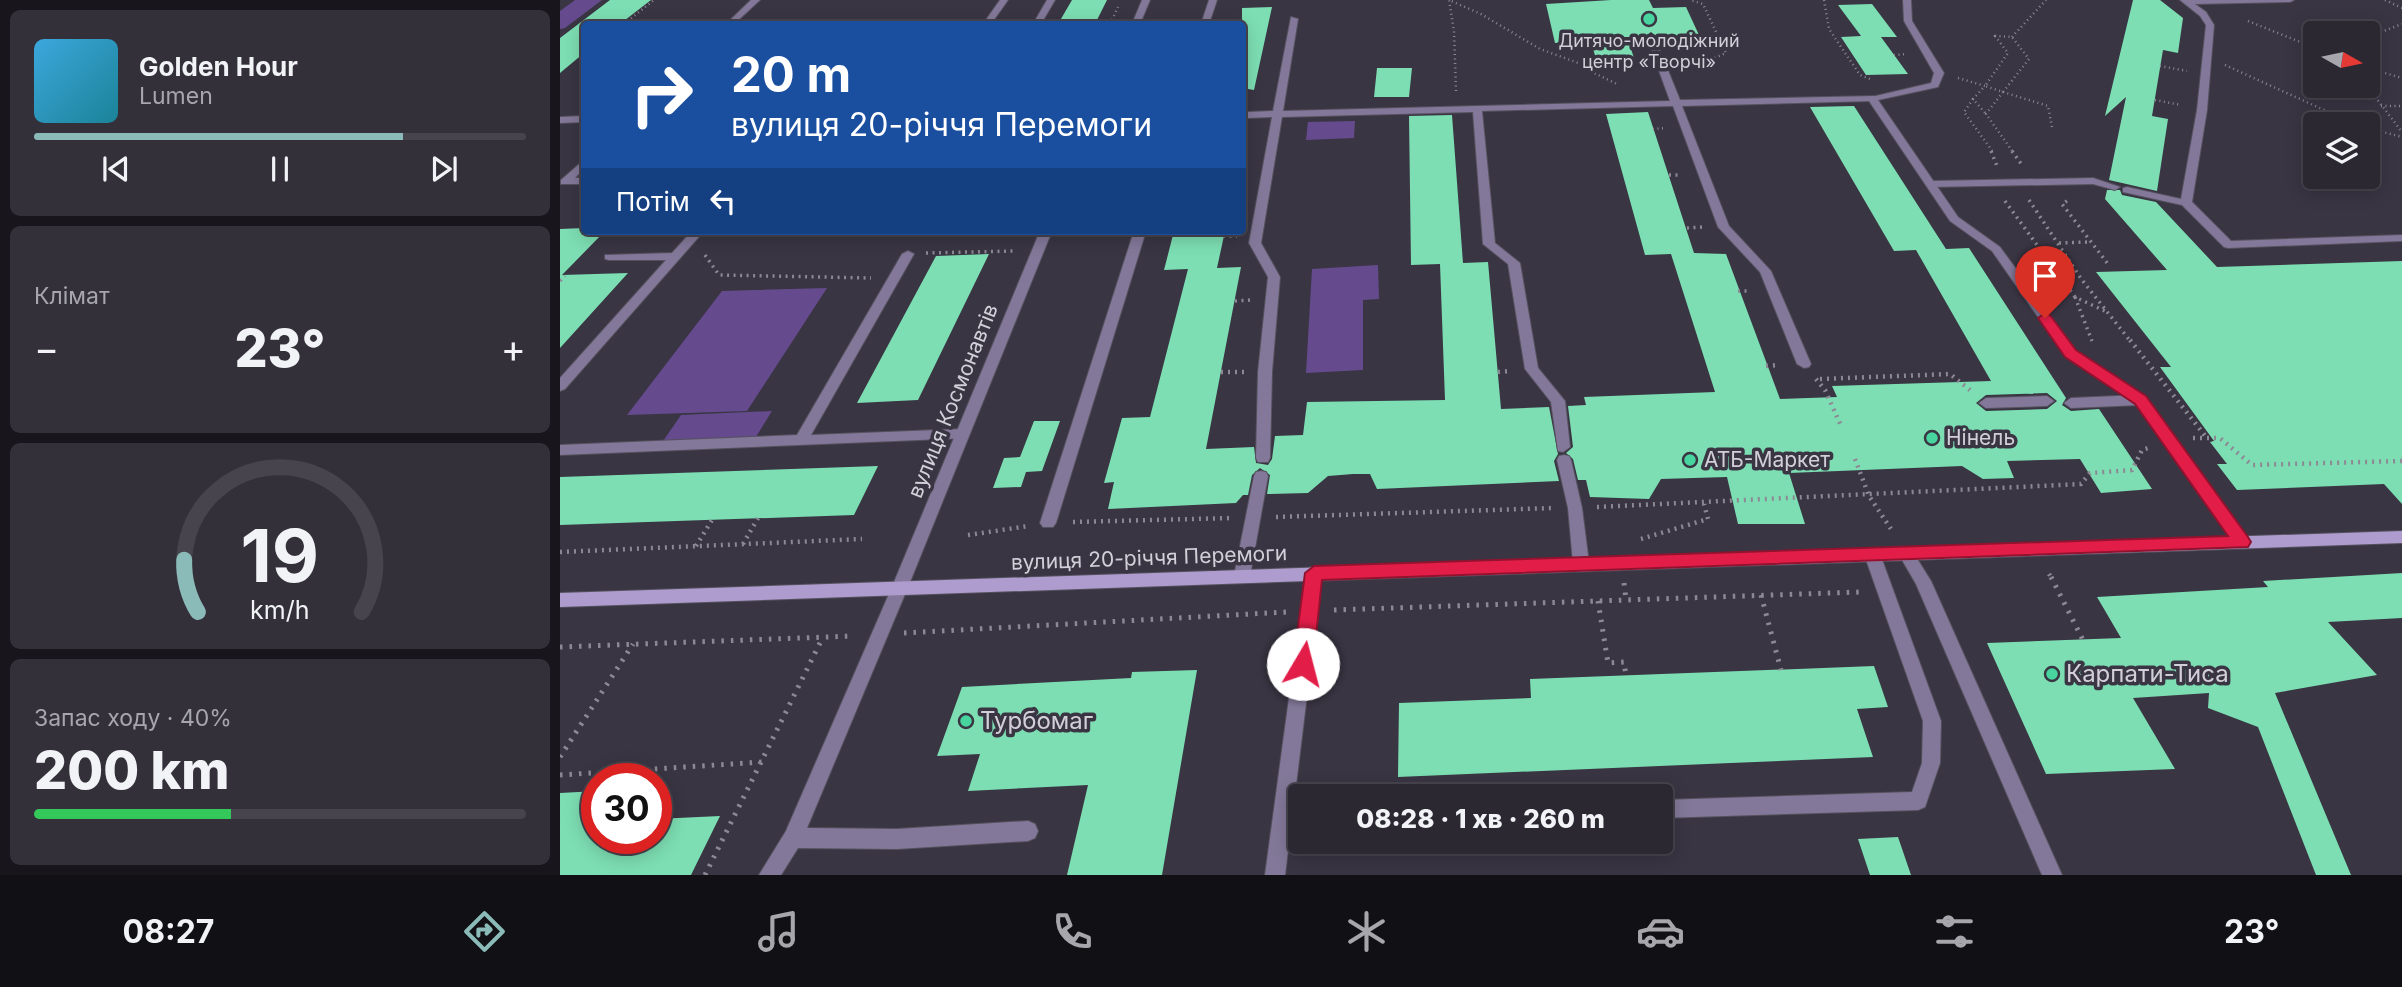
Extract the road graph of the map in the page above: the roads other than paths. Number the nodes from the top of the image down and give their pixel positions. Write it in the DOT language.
graph roads {
  1 [pos="756,0"];
  2 [pos="1004,0"];
  3 [pos="1051,0"];
  4 [pos="1146,0"];
  5 [pos="1213,0"];
  6 [pos="1907,0"];
  7 [pos="2290,0"];
  8 [pos="2186,1"];
  9 [pos="1294,19"];
  10 [pos="733,21"];
  11 [pos="989,21"];
  12 [pos="1039,21"];
  13 [pos="1137,21"];
  14 [pos="1206,21"];
  15 [pos="1651,38"];
  16 [pos="1872,98"];
  17 [pos="1674,103"];
  18 [pos="1477,108"];
  19 [pos="1276,114"];
  20 [pos="1248,115"];
  21 [pos="581,119"];
  22 [pos="560,120"];
  23 [pos="581,166"];
  24 [pos="581,181"];
  25 [pos="562,184"];
  26 [pos="1931,184"];
  27 [pos="2186,203"];
  28 [pos="694,235"];
  29 [pos="1044,235"];
  30 [pos="1139,235"];
  31 [pos="2402,238"];
  32 [pos="908,254"];
  33 [pos="676,256"];
  34 [pos="609,257"];
  35 [pos="1804,364"];
  36 [pos="560,386"];
  37 [pos="2140,400"];
  38 [pos="2047,401"];
  39 [pos="1986,403"];
  40 [pos="2071,403"];
  41 [pos="962,434"];
  42 [pos="801,441"];
  43 [pos="560,450"];
  44 [pos="1263,458"];
  45 [pos="1261,476"];
  46 [pos="1048,523"];
  47 [pos="2402,537"];
  48 [pos="2242,542"];
  49 [pos="1906,553"];
  50 [pos="1872,554"];
  51 [pos="1581,563"];
  52 [pos="1314,573"];
  53 [pos="1242,576"];
  54 [pos="900,587"];
  55 [pos="560,600"];
  56 [pos="1673,809"];
  57 [pos="1028,831"];
  58 [pos="793,838"];
  59 [pos="769,875"];
  60 [pos="1275,875"];
  61 [pos="2052,875"];
  1 -- 10 [label="street"];
  2 -- 11 [label="street"];
  3 -- 12 [label="street"];
  4 -- 13 [label="street"];
  5 -- 14 [label="street"];
  6 -- 16 [label="street"];
  7 -- 8 [label="street"];
  8 -- 27 [label="street"];
  9 -- 19 [label="street"];
  15 -- 17 [label="street"];
  16 -- 17 [label="street"];
  16 -- 26 [label="street"];
  17 -- 18 [label="street"];
  17 -- 35 [label="street"];
  18 -- 19 [label="street"];
  18 -- 51 [label="street"];
  19 -- 20 [label="street"];
  19 -- 44 [label="street"];
  21 -- 22 [label="street"];
  23 -- 25 [label="street"];
  24 -- 25 [label="street"];
  26 -- 27 [label="street"];
  26 -- 37 [label="street"];
  27 -- 31 [label="street"];
  28 -- 33 [label="street"];
  29 -- 41 [label="street, вулиця Космонавтів"];
  30 -- 46 [label="street"];
  32 -- 42 [label="street"];
  33 -- 34 [label="street"];
  33 -- 36 [label="street"];
  37 -- 40 [label="street"];
  37 -- 48 [label="street"];
  38 -- 39 [label="street"];
  41 -- 42 [label="street"];
  41 -- 54 [label="street, вулиця Космонавтів"];
  42 -- 43 [label="street"];
  45 -- 53 [label="street"];
  47 -- 48 [label="street, вулиця 20-річчя Перемоги"];
  48 -- 49 [label="street, вулиця 20-річчя Перемоги"];
  49 -- 50 [label="street, вулиця 20-річчя Перемоги"];
  49 -- 61 [label="street"];
  50 -- 51 [label="street, вулиця 20-річчя Перемоги"];
  50 -- 56 [label="street"];
  51 -- 52 [label="street, вулиця 20-річчя Перемоги"];
  52 -- 53 [label="street, вулиця 20-річчя Перемоги"];
  52 -- 60 [label="street"];
  53 -- 54 [label="street, вулиця 20-річчя Перемоги"];
  54 -- 55 [label="street, вулиця 20-річчя Перемоги"];
  54 -- 58 [label="street, вулиця Космонавтів"];
  57 -- 58 [label="street"];
  58 -- 59 [label="street, вулиця Космонавтів"];
}
